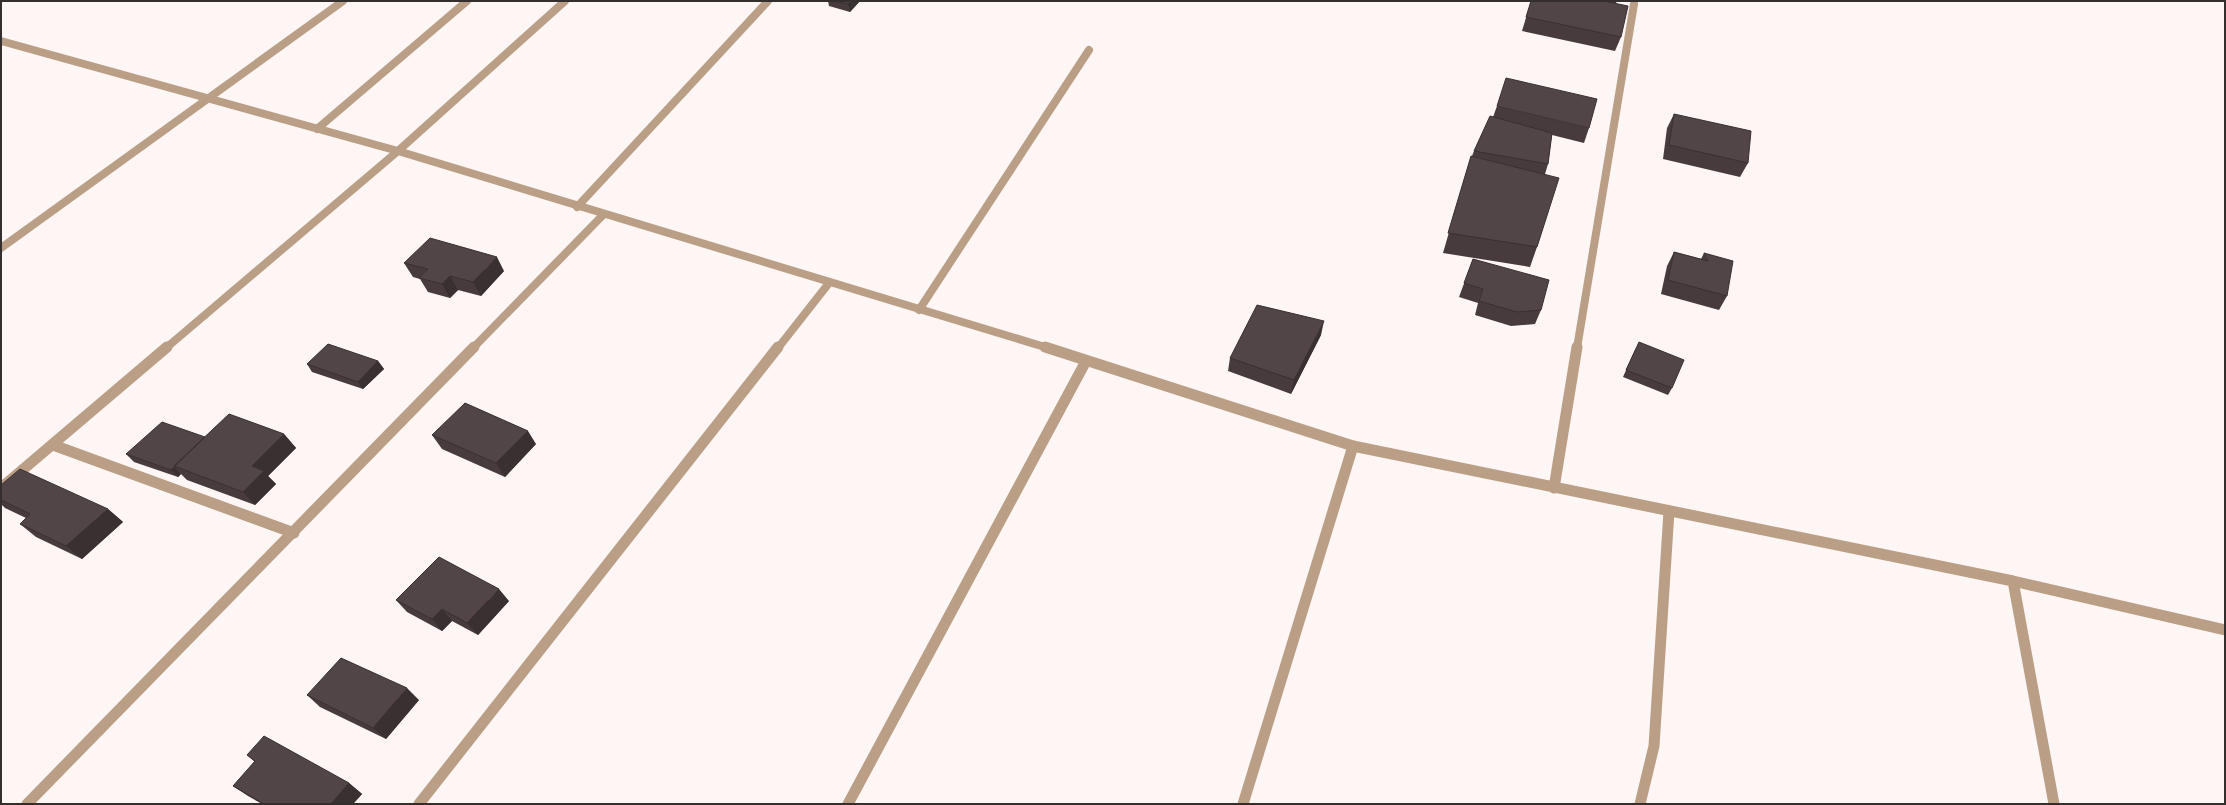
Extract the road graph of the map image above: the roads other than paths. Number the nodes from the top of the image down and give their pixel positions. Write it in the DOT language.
graph roads {
  1 [pos="343,1"];
  2 [pos="467,1"];
  3 [pos="565,1"];
  4 [pos="768,1"];
  5 [pos="1634,4"];
  6 [pos="1,41"];
  7 [pos="1089,50"];
  8 [pos="210,99"];
  9 [pos="317,129"];
  10 [pos="398,151"];
  11 [pos="577,207"];
  12 [pos="603,215"];
  13 [pos="1,248"];
  14 [pos="829,283"];
  15 [pos="919,310"];
  16 [pos="1086,361"];
  17 [pos="53,445"];
  18 [pos="1353,446"];
  19 [pos="1,488"];
  20 [pos="1554,488"];
  21 [pos="1669,511"];
  22 [pos="294,533"];
  23 [pos="2013,581"];
  24 [pos="2225,630"];
  25 [pos="26,804"];
  26 [pos="419,804"];
  27 [pos="848,804"];
  28 [pos="1243,804"];
  29 [pos="1640,804"];
  30 [pos="2054,804"];
  1 -- 8 [label="street"];
  2 -- 9 [label="street"];
  3 -- 10 [label="street"];
  4 -- 11 [label="street"];
  5 -- 20 [label="street"];
  6 -- 8 [label="street"];
  7 -- 15 [label="street"];
  8 -- 9 [label="street"];
  8 -- 13 [label="street"];
  9 -- 10 [label="street"];
  10 -- 11 [label="street"];
  10 -- 17 [label="street"];
  11 -- 12 [label="street"];
  12 -- 14 [label="street"];
  12 -- 22 [label="street"];
  14 -- 15 [label="street"];
  14 -- 26 [label="street"];
  15 -- 16 [label="street"];
  16 -- 18 [label="street"];
  16 -- 27 [label="street"];
  17 -- 19 [label="street"];
  17 -- 22 [label="street"];
  18 -- 20 [label="street"];
  18 -- 28 [label="street"];
  20 -- 21 [label="street"];
  21 -- 23 [label="street"];
  21 -- 29 [label="street"];
  22 -- 25 [label="street"];
  23 -- 24 [label="street"];
  23 -- 30 [label="street"];
}
